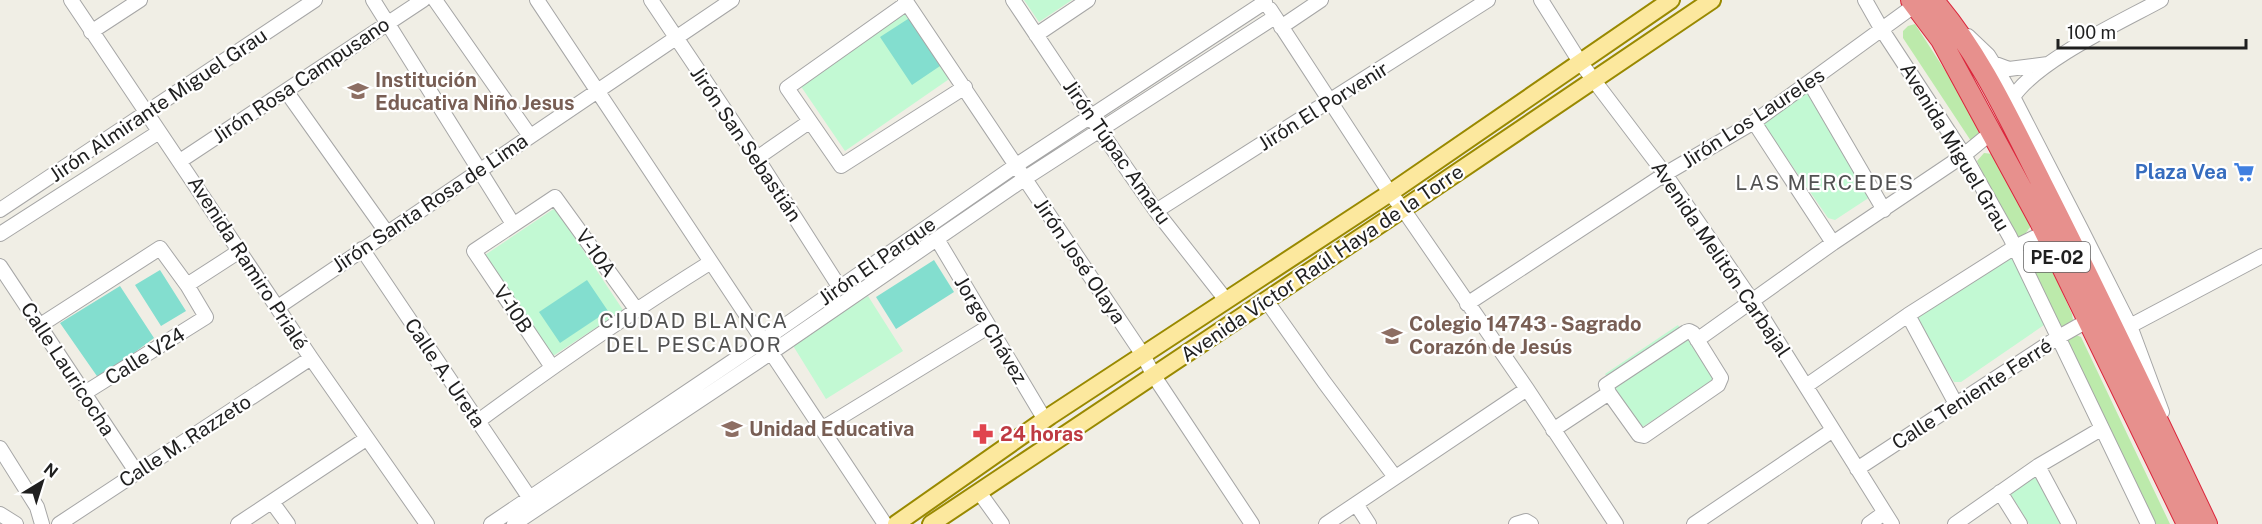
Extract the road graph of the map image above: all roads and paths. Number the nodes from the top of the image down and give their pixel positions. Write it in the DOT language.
graph roads {
  1 [pos="71,0"];
  2 [pos="140,0"];
  3 [pos="315,0"];
  4 [pos="373,0"];
  5 [pos="423,0"];
  6 [pos="435,0"];
  7 [pos="537,0"];
  8 [pos="651,0"];
  9 [pos="732,0"];
  10 [pos="1013,0"];
  11 [pos="1088,0"];
  12 [pos="1321,0"];
  13 [pos="1488,0"];
  14 [pos="1541,0"];
  15 [pos="1671,0"];
  16 [pos="1712,0"];
  17 [pos="1865,0"];
  18 [pos="2161,0"];
  19 [pos="906,1"];
  20 [pos="1264,1"];
  21 [pos="1920,2"];
  22 [pos="1947,16"];
  23 [pos="387,22"];
  24 [pos="1278,22"];
  25 [pos="1882,30"];
  26 [pos="92,32"];
  27 [pos="1036,35"];
  28 [pos="676,39"];
  29 [pos="1580,62"];
  30 [pos="1993,63"];
  31 [pos="2050,63"];
  32 [pos="1595,80"];
  33 [pos="1810,83"];
  34 [pos="965,87"];
  35 [pos="598,89"];
  36 [pos="286,91"];
  37 [pos="2013,97"];
  38 [pos="1331,101"];
  39 [pos="147,113"];
  40 [pos="1090,116"];
  41 [pos="809,122"];
  42 [pos="1754,122"];
  43 [pos="1099,129"];
  44 [pos="159,132"];
  45 [pos="1992,132"];
  46 [pos="531,136"];
  47 [pos="1964,155"];
  48 [pos="757,158"];
  49 [pos="180,161"];
  50 [pos="1015,166"];
  51 [pos="479,171"];
  52 [pos="1665,174"];
  53 [pos="1024,179"];
  54 [pos="1390,193"];
  55 [pos="2068,204"];
  56 [pos="1403,209"];
  57 [pos="0,210"];
  58 [pos="1884,210"];
  59 [pos="1156,211"];
  60 [pos="513,224"];
  61 [pos="2062,226"];
  62 [pos="387,233"];
  63 [pos="0,234"];
  64 [pos="937,239"];
  65 [pos="1833,243"];
  66 [pos="2015,247"];
  67 [pos="362,249"];
  68 [pos="238,252"];
  69 [pos="2262,256"];
  70 [pos="711,262"];
  71 [pos="0,266"];
  72 [pos="187,285"];
  73 [pos="840,288"];
  74 [pos="1226,300"];
  75 [pos="1266,300"];
  76 [pos="1753,302"];
  77 [pos="1467,304"];
  78 [pos="278,307"];
  79 [pos="636,309"];
  80 [pos="1908,315"];
  81 [pos="2087,321"];
  82 [pos="39,326"];
  83 [pos="2130,326"];
  84 [pos="988,327"];
  85 [pos="2057,338"];
  86 [pos="764,340"];
  87 [pos="1697,340"];
  88 [pos="772,352"];
  89 [pos="1143,355"];
  90 [pos="311,358"];
  91 [pos="552,367"];
  92 [pos="1154,376"];
  93 [pos="1806,387"];
  94 [pos="1527,388"];
  95 [pos="1609,393"];
  96 [pos="83,394"];
  97 [pos="1956,404"];
  98 [pos="1045,420"];
  99 [pos="477,422"];
  100 [pos="823,428"];
  101 [pos="2102,429"];
  102 [pos="1553,430"];
  103 [pos="1833,430"];
  104 [pos="366,439"];
  105 [pos="0,448"];
  106 [pos="2176,460"];
  107 [pos="2038,466"];
  108 [pos="1857,469"];
  109 [pos="137,473"];
  110 [pos="1395,477"];
  111 [pos="979,492"];
  112 [pos="2000,492"];
  113 [pos="529,497"];
  114 [pos="272,502"];
  115 [pos="1356,504"];
  116 [pos="0,514"];
  117 [pos="1888,519"];
  118 [pos="1611,522"];
  119 [pos="16,524"];
  120 [pos="42,524"];
  121 [pos="58,524"];
  122 [pos="238,524"];
  123 [pos="288,524"];
  124 [pos="427,524"];
  125 [pos="491,524"];
  126 [pos="514,524"];
  127 [pos="885,524"];
  128 [pos="896,524"];
  129 [pos="931,524"];
  130 [pos="1002,524"];
  131 [pos="1252,524"];
  132 [pos="1326,524"];
  133 [pos="1370,524"];
  134 [pos="1694,524"];
  135 [pos="1869,524"];
  136 [pos="1955,524"];
  137 [pos="2020,524"];
  138 [pos="2069,524"];
  139 [pos="2148,524"];
  140 [pos="2187,524"];
  141 [pos="2207,524"];
  1 -- 26 [label="street, Avenida Ramiro Prialé"];
  2 -- 26 [label="street"];
  3 -- 39 [label="street, Jirón Almirante Miguel Grau"];
  4 -- 23 [label="street"];
  5 -- 23 [label="street, Jirón Rosa Campusano"];
  6 -- 46 [label="street"];
  7 -- 35 [label="street"];
  8 -- 28 [label="street, Jirón San Sebastián"];
  9 -- 28 [label="street, Jirón Santa Rosa de Lima"];
  10 -- 27 [label="street, Jirón Túpac Amaru"];
  11 -- 27 [label="street"];
  12 -- 24 [label="street, Jirón El Parque"];
  13 -- 38 [label="street, Jirón El Porvenir"];
  14 -- 29 [label="street, Avenida Melitón Carbajal"];
  15 -- 29 [label="main road, Avenida Víctor Raúl Haya de la Torre"];
  16 -- 32 [label="main road, Avenida Víctor Raúl Haya de la Torre"];
  17 -- 25 [label="street, Avenida Miguel Grau"];
  18 -- 31 [label="street"];
  19 -- 34 [label="street, Jirón José Olaya"];
  19 -- 41 [label="street"];
  20 -- 24 [label="street"];
  20 -- 40 [label="street, Jirón El Parque"];
  21 -- 22 [label="highway, Avenida Miguel Grau / PE-02"];
  21 -- 25 [label="street, Jirón Los Laureles"];
  21 -- 45 [label="highway, Avenida Miguel Grau / PE-02"];
  22 -- 30 [label="street, Avenida Miguel Grau"];
  22 -- 61 [label="highway, Avenida Miguel Grau / PE-02"];
  23 -- 36 [label="street, Jirón Rosa Campusano"];
  23 -- 51 [label="street"];
  24 -- 38 [label="street"];
  24 -- 43 [label="street, Jirón El Parque"];
  25 -- 33 [label="street, Jirón Los Laureles"];
  25 -- 47 [label="street, Avenida Miguel Grau"];
  26 -- 39 [label="street, Avenida Ramiro Prialé"];
  27 -- 40 [label="street, Jirón Túpac Amaru"];
  28 -- 35 [label="street, Jirón Santa Rosa de Lima"];
  28 -- 48 [label="street, Jirón San Sebastián"];
  29 -- 32 [label="street, Avenida Melitón Carbajal"];
  29 -- 54 [label="main road, Avenida Víctor Raúl Haya de la Torre"];
  30 -- 31 [label="street"];
  30 -- 37 [label="street, Avenida Miguel Grau"];
  31 -- 37 [label="street"];
  32 -- 52 [label="street, Avenida Melitón Carbajal"];
  32 -- 56 [label="main road, Avenida Víctor Raúl Haya de la Torre"];
  33 -- 42 [label="street, Jirón Los Laureles"];
  33 -- 58 [label="street"];
  34 -- 41 [label="street"];
  34 -- 50 [label="street, Jirón José Olaya"];
  35 -- 46 [label="street, Jirón Santa Rosa de Lima"];
  35 -- 70 [label="street"];
  36 -- 49 [label="street, Jirón Rosa Campusano"];
  36 -- 62 [label="street"];
  37 -- 55 [label="street, Avenida Miguel Grau"];
  38 -- 54 [label="street"];
  38 -- 59 [label="street, Jirón El Porvenir"];
  39 -- 44 [label="street, Avenida Ramiro Prialé"];
  39 -- 57 [label="street, Jirón Almirante Miguel Grau"];
  40 -- 43 [label="street, Jirón Túpac Amaru"];
  40 -- 50 [label="street, Jirón El Parque"];
  41 -- 48 [label="street"];
  42 -- 52 [label="street, Jirón Los Laureles"];
  42 -- 65 [label="street"];
  43 -- 53 [label="street, Jirón El Parque"];
  43 -- 59 [label="street, Jirón Túpac Amaru"];
  44 -- 49 [label="street, Avenida Ramiro Prialé"];
  44 -- 63 [label="street, Jirón Almirante Miguel Grau"];
  45 -- 47 [label="street"];
  45 -- 61 [label="highway, Avenida Miguel Grau / PE-02"];
  46 -- 51 [label="street, Jirón Santa Rosa de Lima"];
  47 -- 58 [label="street"];
  47 -- 66 [label="street, Avenida Miguel Grau"];
  48 -- 73 [label="street, Jirón San Sebastián"];
  49 -- 68 [label="street, Avenida Ramiro Prialé"];
  50 -- 53 [label="street, Jirón José Olaya"];
  50 -- 73 [label="street, Jirón El Parque"];
  51 -- 60 [label="street"];
  51 -- 62 [label="street, Jirón Santa Rosa de Lima"];
  52 -- 76 [label="street, Avenida Melitón Carbajal"];
  52 -- 77 [label="street, Jirón Los Laureles"];
  53 -- 64 [label="street, Jirón El Parque"];
  53 -- 89 [label="street, Jirón José Olaya"];
  54 -- 56 [label="street"];
  54 -- 74 [label="main road, Avenida Víctor Raúl Haya de la Torre"];
  55 -- 61 [label="highway"];
  56 -- 75 [label="main road, Avenida Víctor Raúl Haya de la Torre"];
  56 -- 77 [label="street"];
  58 -- 65 [label="street"];
  59 -- 74 [label="street, Jirón Túpac Amaru"];
  60 -- 79 [label="street, V-10A"];
  60 -- 91 [label="street, V-10B"];
  61 -- 66 [label="street"];
  61 -- 81 [label="highway, Avenida Miguel Grau / PE-02"];
  61 -- 83 [label="street, Avenida Miguel Grau"];
  61 -- 106 [label="highway, Avenida Miguel Grau / PE-02"];
  62 -- 67 [label="street, Jirón Santa Rosa de Lima"];
  64 -- 84 [label="street, Jorge Chávez"];
  64 -- 88 [label="street, Jirón El Parque"];
  65 -- 76 [label="street"];
  66 -- 80 [label="street"];
  66 -- 85 [label="street, Avenida Miguel Grau"];
  67 -- 78 [label="street, Jirón Santa Rosa de Lima"];
  67 -- 99 [label="street, Calle A. Ureta"];
  68 -- 72 [label="street"];
  68 -- 78 [label="street, Avenida Ramiro Prialé"];
  69 -- 83 [label="street"];
  70 -- 79 [label="street"];
  70 -- 86 [label="street"];
  71 -- 82 [label="street, Calle Lauricocha"];
  72 -- 82 [label="street"];
  72 -- 96 [label="street, Calle V24"];
  73 -- 86 [label="street, Jirón El Parque"];
  74 -- 89 [label="main road, Avenida Víctor Raúl Haya de la Torre"];
  75 -- 92 [label="main road, Avenida Víctor Raúl Haya de la Torre"];
  75 -- 110 [label="street"];
  76 -- 87 [label="street"];
  76 -- 93 [label="street, Avenida Melitón Carbajal"];
  77 -- 94 [label="street"];
  78 -- 90 [label="street, Avenida Ramiro Prialé"];
  79 -- 91 [label="street"];
  80 -- 93 [label="street"];
  80 -- 97 [label="street"];
  81 -- 85 [label="street, Calle Teniente Ferré"];
  81 -- 140 [label="highway, Avenida Miguel Grau / PE-02"];
  82 -- 96 [label="street, Calle Lauricocha"];
  83 -- 106 [label="street, Avenida Miguel Grau"];
  84 -- 98 [label="street, Jorge Chávez"];
  84 -- 100 [label="street"];
  85 -- 97 [label="street, Calle Teniente Ferré"];
  85 -- 101 [label="street, Avenida Miguel Grau"];
  86 -- 88 [label="street"];
  86 -- 113 [label="street, Jirón El Parque"];
  87 -- 95 [label="street"];
  87 -- 95 [label="street"];
  88 -- 100 [label="street"];
  88 -- 126 [label="street, Jirón El Parque"];
  89 -- 92 [label="street, Jirón José Olaya"];
  89 -- 98 [label="main road, Avenida Víctor Raúl Haya de la Torre"];
  90 -- 104 [label="street, Avenida Ramiro Prialé"];
  90 -- 109 [label="street, Calle M. Razzeto"];
  91 -- 99 [label="street"];
  92 -- 111 [label="main road, Avenida Víctor Raúl Haya de la Torre"];
  92 -- 131 [label="street, Jirón José Olaya"];
  93 -- 103 [label="street, Avenida Melitón Carbajal"];
  94 -- 102 [label="street"];
  94 -- 110 [label="street"];
  95 -- 102 [label="street"];
  96 -- 109 [label="street, Calle Lauricocha"];
  97 -- 108 [label="street, Calle Teniente Ferré"];
  98 -- 128 [label="main road, Avenida Víctor Raúl Haya de la Torre"];
  99 -- 113 [label="street, Calle A. Ureta"];
  100 -- 127 [label="street"];
  101 -- 107 [label="street"];
  101 -- 139 [label="street, Avenida Miguel Grau"];
  102 -- 118 [label="street"];
  103 -- 108 [label="street, Avenida Melitón Carbajal"];
  103 -- 134 [label="street"];
  104 -- 114 [label="street"];
  104 -- 124 [label="street, Avenida Ramiro Prialé"];
  105 -- 120 [label="street"];
  106 -- 141 [label="highway, Avenida Miguel Grau / PE-02"];
  107 -- 112 [label="street"];
  107 -- 138 [label="street"];
  108 -- 117 [label="street, Avenida Melitón Carbajal"];
  109 -- 121 [label="street, Calle M. Razzeto"];
  110 -- 115 [label="street"];
  111 -- 129 [label="main road, Avenida Víctor Raúl Haya de la Torre"];
  111 -- 130 [label="street"];
  112 -- 136 [label="street"];
  112 -- 137 [label="street"];
  113 -- 125 [label="street, Jirón El Parque"];
  114 -- 122 [label="street"];
  114 -- 123 [label="street"];
  115 -- 132 [label="street"];
  115 -- 133 [label="street"];
  116 -- 119 [label="street"];
  117 -- 135 [label="street"];
}
